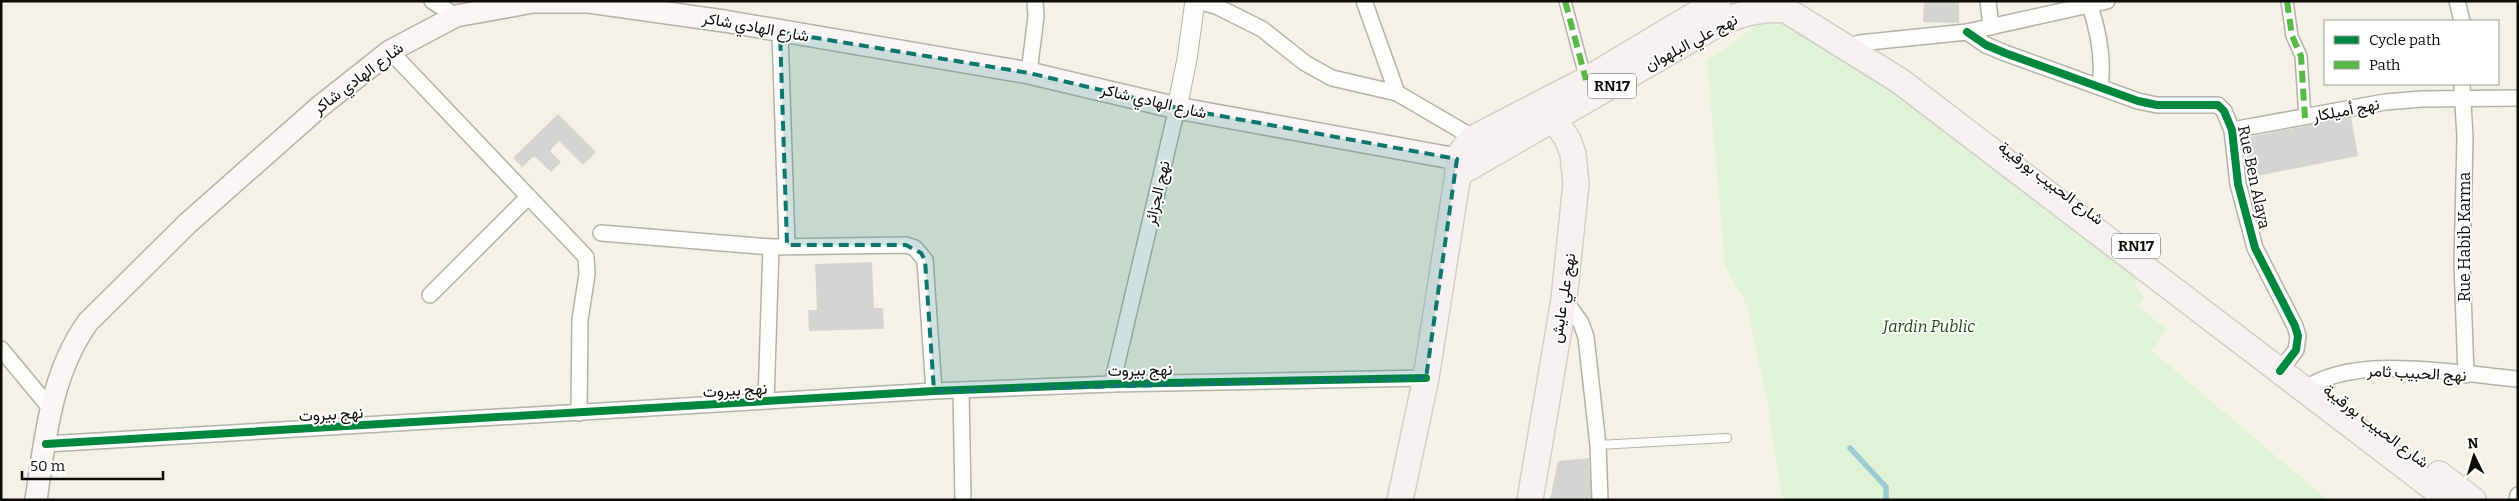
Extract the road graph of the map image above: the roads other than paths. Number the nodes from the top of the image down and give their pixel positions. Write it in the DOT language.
graph roads {
  1 [pos="432,1"];
  2 [pos="1034,1"];
  3 [pos="1196,1"];
  4 [pos="1364,1"];
  5 [pos="1565,1"];
  6 [pos="1718,1"];
  7 [pos="1988,1"];
  8 [pos="2107,1"];
  9 [pos="2287,1"];
  10 [pos="2457,1"];
  11 [pos="1777,4"];
  12 [pos="2090,6"];
  13 [pos="456,16"];
  14 [pos="2462,20"];
  15 [pos="1991,27"];
  16 [pos="780,32"];
  17 [pos="1967,32"];
  18 [pos="1855,47"];
  19 [pos="390,51"];
  20 [pos="1029,73"];
  21 [pos="1586,80"];
  22 [pos="2100,87"];
  23 [pos="2462,91"];
  24 [pos="1397,93"];
  25 [pos="2518,98"];
  26 [pos="1177,108"];
  27 [pos="1548,111"];
  28 [pos="2305,118"];
  29 [pos="2232,130"];
  30 [pos="1474,138"];
  31 [pos="1463,166"];
  32 [pos="527,198"];
  33 [pos="600,234"];
  34 [pos="787,245"];
  35 [pos="771,247"];
  36 [pos="430,295"];
  37 [pos="1564,299"];
  38 [pos="1,349"];
  39 [pos="2285,365"];
  40 [pos="2466,375"];
  41 [pos="1426,378"];
  42 [pos="2518,379"];
  43 [pos="1112,384"];
  44 [pos="2310,385"];
  45 [pos="961,390"];
  46 [pos="934,391"];
  47 [pos="766,402"];
  48 [pos="51,409"];
  49 [pos="580,413"];
  50 [pos="1727,438"];
  51 [pos="46,444"];
  52 [pos="1598,445"];
  53 [pos="2518,495"];
  54 [pos="36,500"];
  55 [pos="963,500"];
  56 [pos="1400,500"];
  57 [pos="1530,500"];
  58 [pos="1600,500"];
  59 [pos="2449,500"];
  60 [pos="2473,500"];
  61 [pos="2517,500"];
  1 -- 13 [label="street"];
  2 -- 20 [label="street"];
  3 -- 24 [label="street"];
  3 -- 26 [label="street, نهج الجزائر"];
  4 -- 24 [label="street"];
  5 -- 21 [label="street"];
  6 -- 21 [label="main road, نهج علي البلهوان / RN17"];
  7 -- 15 [label="street"];
  8 -- 12 [label="street"];
  9 -- 28 [label="street"];
  10 -- 14 [label="street"];
  11 -- 18 [label="main road, شارع الحبيب بورقيبة / RN17"];
  11 -- 27 [label="main road, نهج علي البلهوان / RN17"];
  12 -- 15 [label="street"];
  12 -- 22 [label="street"];
  13 -- 16 [label="main road, شارع الهادي شاكر"];
  13 -- 19 [label="main road, شارع الهادي شاكر"];
  15 -- 17 [label="street"];
  16 -- 20 [label="main road, شارع الهادي شاكر"];
  16 -- 34 [label="street"];
  17 -- 18 [label="street"];
  17 -- 22 [label="street, Rue Ben Alaya"];
  18 -- 39 [label="main road, شارع الحبيب بورقيبة / RN17"];
  19 -- 32 [label="street"];
  19 -- 48 [label="main road, شارع الهادي شاكر"];
  20 -- 26 [label="main road, شارع الهادي شاكر"];
  21 -- 27 [label="main road, نهج علي البلهوان / RN17"];
  22 -- 29 [label="street, Rue Ben Alaya"];
  23 -- 25 [label="street, نهج أميلكار"];
  23 -- 28 [label="street, نهج أميلكار"];
  23 -- 40 [label="street, Rue Habib Karma"];
  24 -- 30 [label="street"];
  26 -- 31 [label="main road, شارع الهادي شاكر"];
  26 -- 43 [label="street, نهج الجزائر"];
  27 -- 30 [label="main road, نهج علي البلهوان / RN17"];
  27 -- 31 [label="main road, نهج علي البلهوان / RN17"];
  27 -- 37 [label="main road, نهج علي عايش"];
  28 -- 29 [label="street, نهج أميلكار"];
  29 -- 39 [label="street, Rue Ben Alaya"];
  30 -- 31 [label="main road, نهج علي البلهوان / RN17"];
  31 -- 41 [label="main road, نهج علي البلهوان / RN17"];
  32 -- 36 [label="street"];
  32 -- 49 [label="street"];
  33 -- 35 [label="street"];
  34 -- 35 [label="street"];
  34 -- 46 [label="street"];
  35 -- 47 [label="street"];
  37 -- 52 [label="street"];
  37 -- 57 [label="main road, نهج علي عايش"];
  38 -- 48 [label="street"];
  39 -- 44 [label="main road, شارع الحبيب بورقيبة / RN17"];
  40 -- 42 [label="street, نهج الحبيب ثامر"];
  40 -- 44 [label="street, نهج الحبيب ثامر"];
  41 -- 43 [label="street, نهج بيروت"];
  41 -- 56 [label="main road, نهج علي البلهوان / RN17"];
  43 -- 45 [label="street, نهج بيروت"];
  44 -- 59 [label="main road, شارع الحبيب بورقيبة / RN17"];
  44 -- 60 [label="main road, شارع الحبيب بورقيبة / RN17"];
  45 -- 46 [label="street, نهج بيروت"];
  45 -- 55 [label="street"];
  46 -- 47 [label="street, نهج بيروت"];
  47 -- 49 [label="street, نهج بيروت"];
  48 -- 51 [label="main road, شارع الهادي شاكر"];
  49 -- 51 [label="street, نهج بيروت"];
  50 -- 52 [label="lane"];
  51 -- 54 [label="main road, شارع الهادي شاكر"];
  52 -- 58 [label="street"];
  53 -- 61 [label="street"];
}
